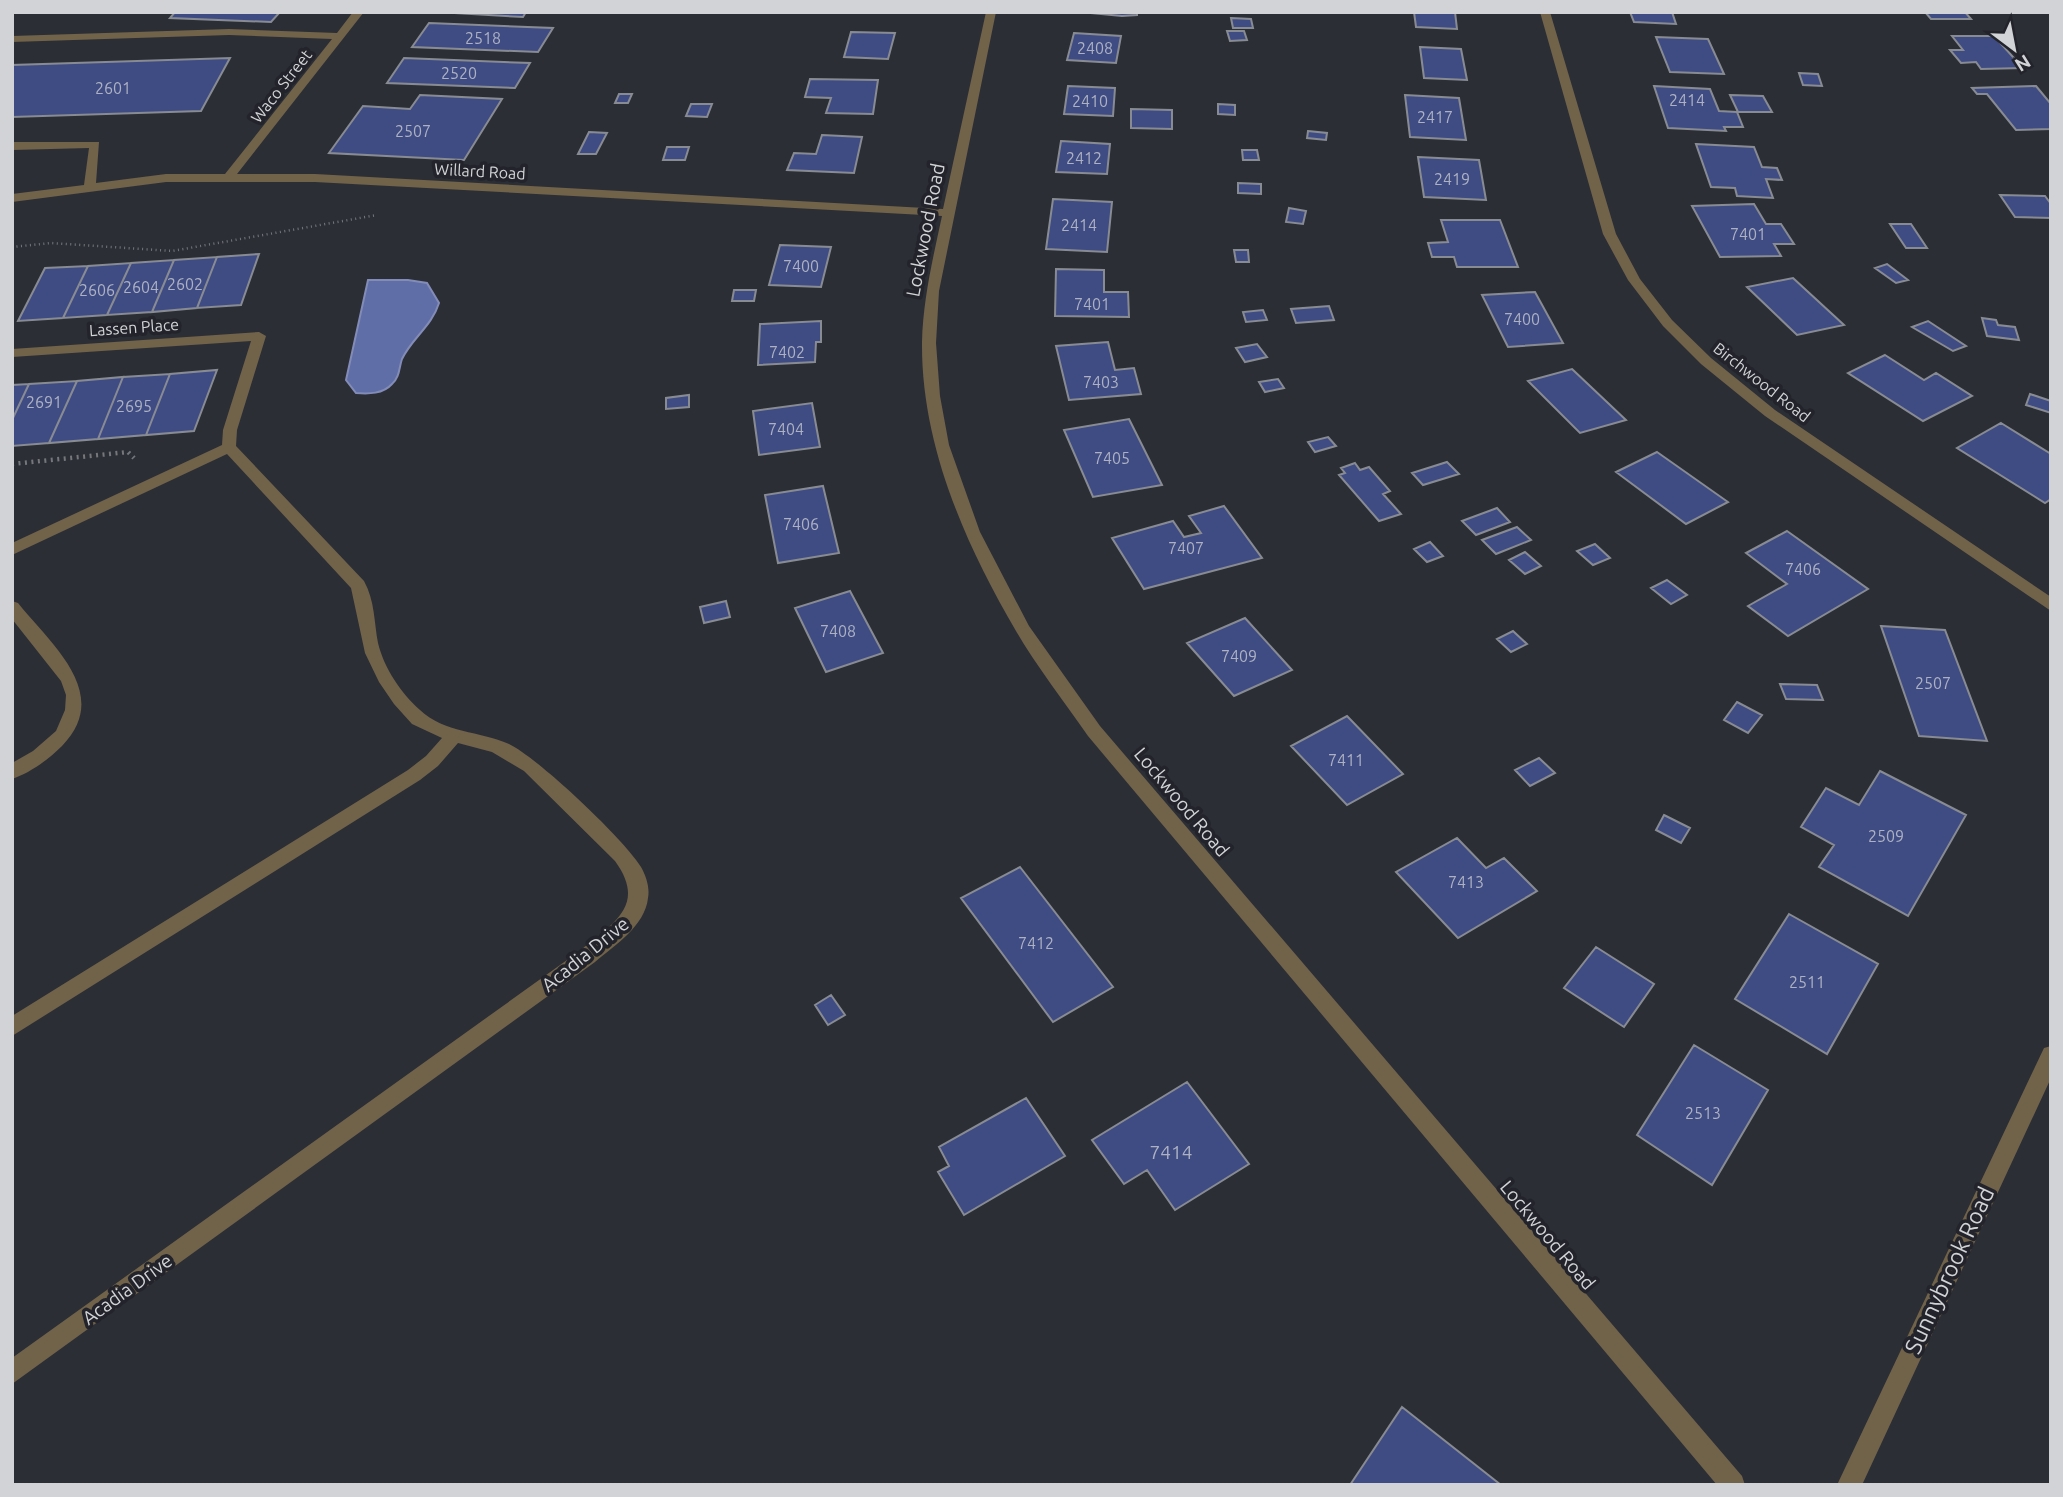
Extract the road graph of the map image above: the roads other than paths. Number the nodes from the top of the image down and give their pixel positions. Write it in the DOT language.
graph roads {
  1 [pos="359,12"];
  2 [pos="990,12"];
  3 [pos="1545,12"];
  4 [pos="340,36"];
  5 [pos="12,39"];
  6 [pos="12,146"];
  7 [pos="229,178"];
  8 [pos="90,187"];
  9 [pos="12,198"];
  10 [pos="948,213"];
  11 [pos="12,353"];
  12 [pos="229,447"];
  13 [pos="12,550"];
  14 [pos="2051,605"];
  15 [pos="12,607"];
  16 [pos="454,736"];
  17 [pos="12,772"];
  18 [pos="12,1027"];
  19 [pos="2051,1055"];
  20 [pos="12,1372"];
  21 [pos="1733,1485"];
  22 [pos="1849,1485"];
  1 -- 4 [label="street, Waco Street"];
  2 -- 10 [label="street, Lockwood Road"];
  3 -- 14 [label="street, Birchwood Road"];
  4 -- 5 [label="street"];
  4 -- 7 [label="street, Waco Street"];
  6 -- 8 [label="street"];
  7 -- 8 [label="street, Willard Road"];
  7 -- 10 [label="street, Willard Road"];
  8 -- 9 [label="street, Willard Road"];
  10 -- 21 [label="street, Lockwood Road"];
  11 -- 12 [label="street, Lassen Place"];
  12 -- 13 [label="street"];
  12 -- 16 [label="street, Acadia Drive"];
  15 -- 17 [label="street"];
  16 -- 18 [label="street"];
  16 -- 20 [label="street, Acadia Drive"];
  19 -- 22 [label="street, Sunnybrook Road"];
}
